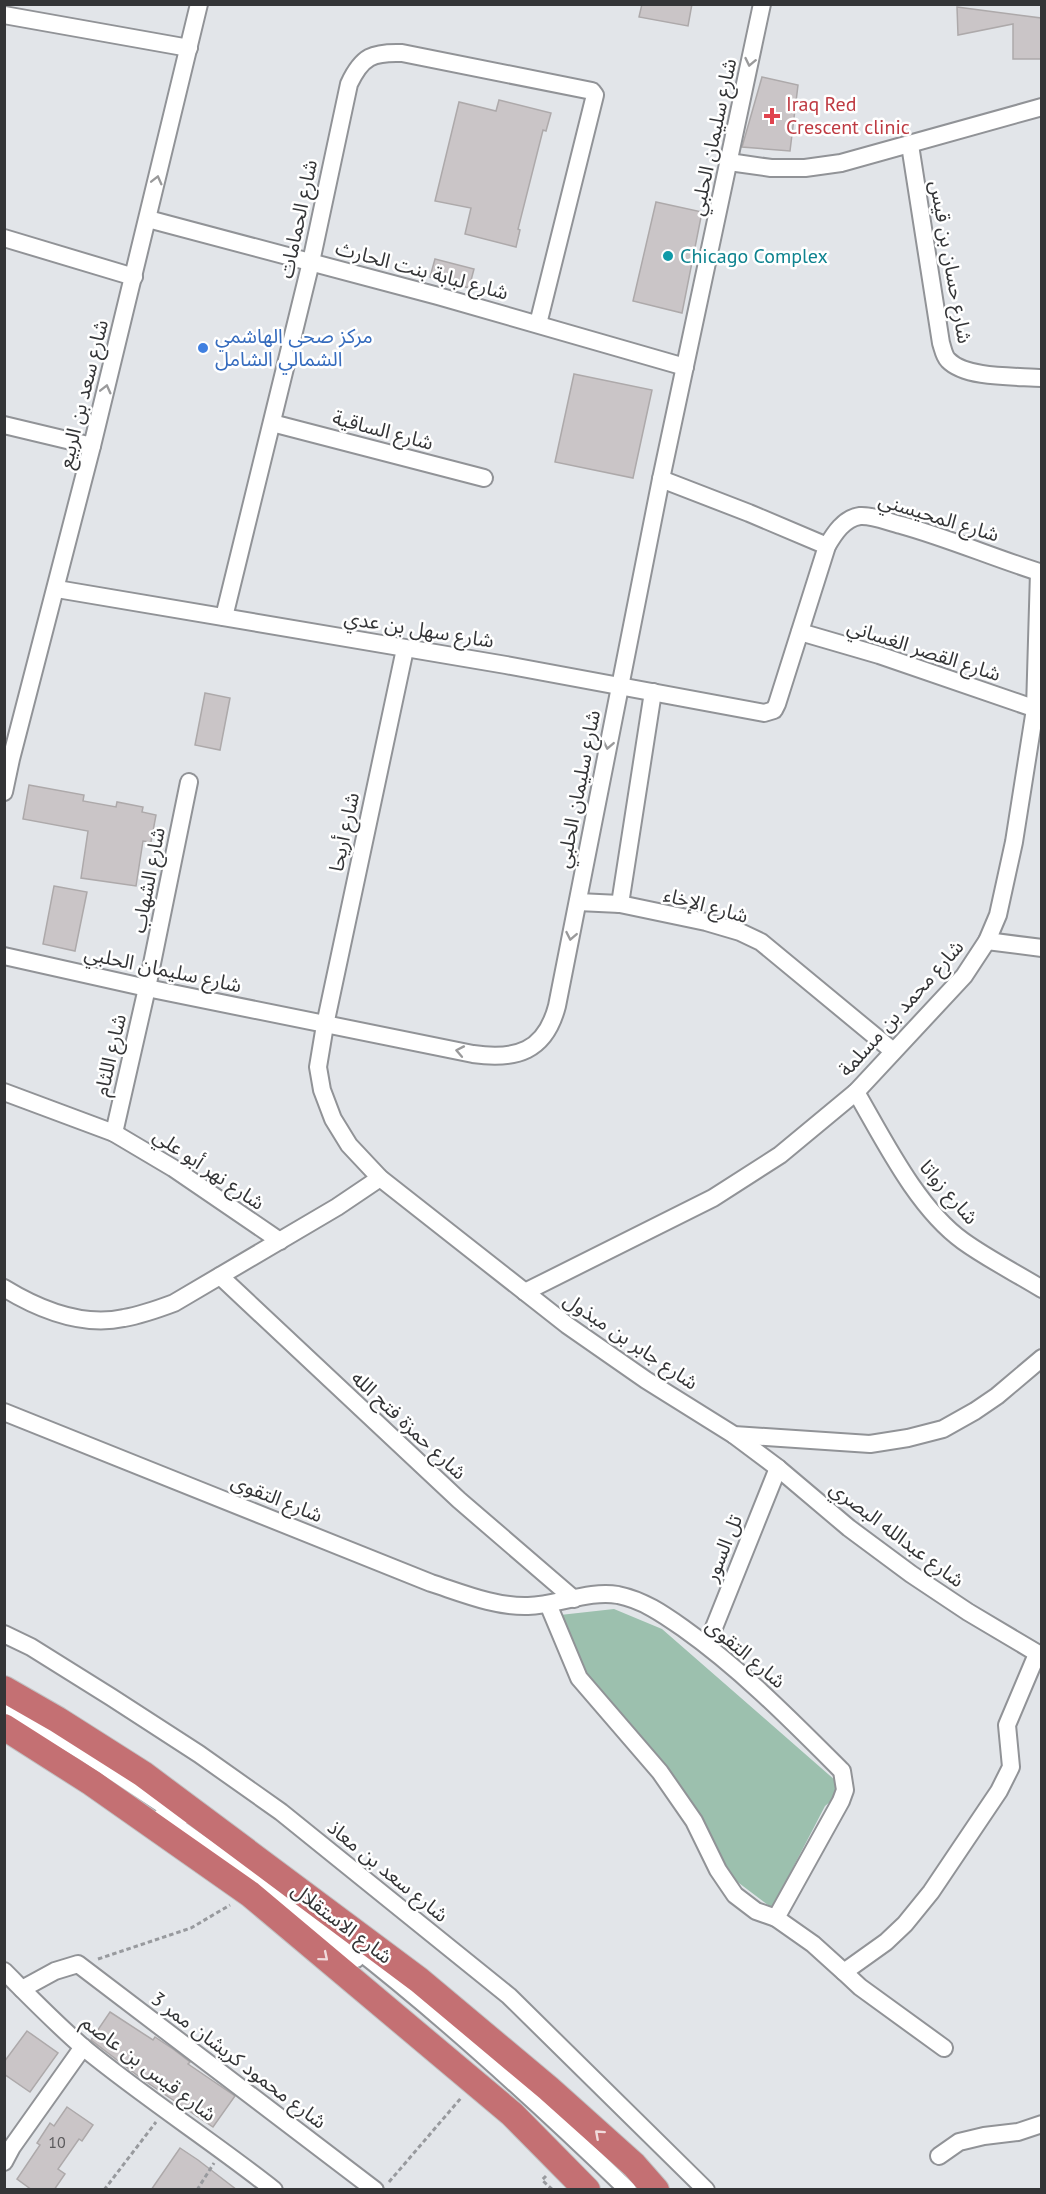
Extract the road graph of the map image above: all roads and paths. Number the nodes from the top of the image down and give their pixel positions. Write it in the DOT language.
graph roads {
  1 [pos="199,4"];
  2 [pos="762,4"];
  3 [pos="4,15"];
  4 [pos="189,48"];
  5 [pos="1041,107"];
  6 [pos="910,146"];
  7 [pos="729,162"];
  8 [pos="148,219"];
  9 [pos="4,238"];
  10 [pos="311,262"];
  11 [pos="134,277"];
  12 [pos="538,324"];
  13 [pos="685,368"];
  14 [pos="1041,378"];
  15 [pos="272,423"];
  16 [pos="4,425"];
  17 [pos="92,446"];
  18 [pos="484,478"];
  19 [pos="661,479"];
  20 [pos="827,546"];
  21 [pos="1040,572"];
  22 [pos="57,589"];
  23 [pos="225,617"];
  24 [pos="800,632"];
  25 [pos="405,649"];
  26 [pos="619,687"];
  27 [pos="652,692"];
  28 [pos="774,710"];
  29 [pos="1038,710"];
  30 [pos="8,758"];
  31 [pos="189,782"];
  32 [pos="4,792"];
  33 [pos="578,902"];
  34 [pos="620,904"];
  35 [pos="987,941"];
  36 [pos="1041,948"];
  37 [pos="4,956"];
  38 [pos="147,988"];
  39 [pos="325,1025"];
  40 [pos="893,1052"];
  41 [pos="4,1092"];
  42 [pos="856,1092"];
  43 [pos="114,1133"];
  44 [pos="380,1178"];
  45 [pos="280,1242"];
  46 [pos="220,1276"];
  47 [pos="4,1288"];
  48 [pos="1041,1289"];
  49 [pos="525,1292"];
  50 [pos="1041,1358"];
  51 [pos="4,1412"];
  52 [pos="734,1435"];
  53 [pos="778,1468"];
  54 [pos="574,1599"];
  55 [pos="548,1604"];
  56 [pos="4,1634"];
  57 [pos="707,1645"];
  58 [pos="1039,1655"];
  59 [pos="4,1689"];
  60 [pos="4,1705"];
  61 [pos="4,1715"];
  62 [pos="4,1727"];
  63 [pos="250,1894"];
  64 [pos="776,1918"];
  65 [pos="78,1964"];
  66 [pos="4,1971"];
  67 [pos="844,1972"];
  68 [pos="22,1989"];
  69 [pos="83,2047"];
  70 [pos="944,2048"];
  71 [pos="474,2083"];
  72 [pos="1041,2124"];
  73 [pos="144,2138"];
  74 [pos="7,2151"];
  75 [pos="939,2156"];
  76 [pos="631,2177"];
  77 [pos="204,2180"];
  78 [pos="542,2180"];
  79 [pos="104,2190"];
  80 [pos="197,2190"];
  81 [pos="274,2190"];
  82 [pos="375,2190"];
  83 [pos="382,2190"];
  84 [pos="553,2190"];
  85 [pos="587,2190"];
  86 [pos="616,2190"];
  87 [pos="656,2190"];
  88 [pos="666,2190"];
  89 [pos="706,2190"];
  1 -- 4 [label="street, شارع سعد بن الربيع"];
  2 -- 7 [label="street, شارع سليمان الحلبي, one-way"];
  3 -- 4 [label="street"];
  8 -- 4 [label="street, شارع سعد بن الربيع, one-way"];
  5 -- 6 [label="street"];
  6 -- 7 [label="street"];
  6 -- 14 [label="street, شارع حسان بن قيس"];
  7 -- 13 [label="street, شارع سليمان الحلبي"];
  8 -- 10 [label="street, شارع لبابة بنت الحارث"];
  8 -- 11 [label="street, شارع سعد بن الربيع"];
  9 -- 11 [label="street"];
  10 -- 12 [label="street, شارع لبابة بنت الحارث"];
  10 -- 12 [label="street, شارع الحمامات"];
  10 -- 15 [label="street, شارع الحمامات"];
  17 -- 11 [label="street, شارع سعد بن الربيع, one-way"];
  12 -- 13 [label="street, شارع لبابة بنت الحارث"];
  13 -- 19 [label="street, شارع سليمان الحلبي"];
  15 -- 18 [label="street, شارع الساقية"];
  15 -- 23 [label="street, شارع الحمامات"];
  16 -- 17 [label="street"];
  17 -- 22 [label="street, شارع سعد بن الربيع"];
  19 -- 20 [label="street"];
  19 -- 26 [label="street, شارع سليمان الحلبي"];
  20 -- 21 [label="street, شارع المحيسني"];
  20 -- 24 [label="street, شارع المحيسني"];
  21 -- 29 [label="street, شارع محمد بن مسلمة"];
  22 -- 23 [label="street, شارع سهل بن عدي"];
  22 -- 30 [label="street, شارع سعد بن الربيع"];
  23 -- 25 [label="street, شارع سهل بن عدي"];
  24 -- 28 [label="street, شارع المحيسني"];
  24 -- 29 [label="street, شارع القصر الغساني"];
  25 -- 26 [label="street, شارع سهل بن عدي"];
  25 -- 39 [label="street, شارع أريحا"];
  26 -- 27 [label="street, شارع سهل بن عدي"];
  26 -- 33 [label="street, شارع سليمان الحلبي, one-way"];
  27 -- 28 [label="street, شارع سهل بن عدي"];
  27 -- 34 [label="street"];
  29 -- 35 [label="street, شارع محمد بن مسلمة"];
  30 -- 32 [label="street, شارع سعد بن الربيع"];
  31 -- 38 [label="street, شارع الشهاب"];
  33 -- 34 [label="street, شارع الإخاء"];
  33 -- 39 [label="street, شارع سليمان الحلبي, one-way"];
  34 -- 40 [label="street, شارع الإخاء"];
  35 -- 36 [label="street"];
  35 -- 40 [label="street, شارع محمد بن مسلمة"];
  37 -- 38 [label="street, شارع سليمان الحلبي"];
  38 -- 39 [label="street, شارع سليمان الحلبي"];
  38 -- 43 [label="street, شارع اللثام"];
  39 -- 44 [label="street, شارع جابر بن مبذول"];
  40 -- 42 [label="street, شارع محمد بن مسلمة"];
  41 -- 43 [label="street, شارع نهر أبو علي"];
  42 -- 48 [label="street, شارع زواتا"];
  42 -- 49 [label="street, شارع محمد بن مسلمة"];
  43 -- 45 [label="street, شارع نهر أبو علي"];
  44 -- 45 [label="street"];
  44 -- 49 [label="street, شارع جابر بن مبذول"];
  45 -- 46 [label="street"];
  46 -- 47 [label="street"];
  46 -- 54 [label="street, شارع حمزة فتح الله"];
  49 -- 52 [label="street, شارع جابر بن مبذول"];
  50 -- 52 [label="street, شارع جابر بن مبذول"];
  51 -- 55 [label="street, شارع التقوى"];
  52 -- 53 [label="street, شارع عبدالله البصري"];
  53 -- 57 [label="street, تل السور"];
  53 -- 58 [label="street, شارع عبدالله البصري"];
  54 -- 55 [label="street, شارع التقوى"];
  54 -- 57 [label="street, شارع التقوى"];
  55 -- 64 [label="street"];
  56 -- 89 [label="street, شارع سعد بن معاذ"];
  57 -- 64 [label="street, شارع التقوى"];
  58 -- 67 [label="street"];
  76 -- 59 [label="highway, شارع الاستقلال, one-way"];
  60 -- 76 [label="street"];
  61 -- 86 [label="street"];
  62 -- 63 [label="highway, شارع الاستقلال"];
  63 -- 65 [label="path"];
  63 -- 71 [label="highway, شارع الاستقلال, one-way"];
  64 -- 67 [label="street"];
  65 -- 68 [label="street"];
  65 -- 82 [label="street, شارع محمود كريشان ممر 3"];
  66 -- 68 [label="street, شارع قيس بن عاصم"];
  67 -- 70 [label="street"];
  68 -- 69 [label="street, شارع قيس بن عاصم"];
  69 -- 74 [label="street"];
  69 -- 81 [label="street, شارع قيس بن عاصم"];
  71 -- 83 [label="path"];
  71 -- 85 [label="highway, شارع الاستقلال"];
  72 -- 75 [label="street"];
  73 -- 79 [label="path"];
  76 -- 87 [label="highway, شارع الاستقلال"];
  76 -- 88 [label="highway"];
  77 -- 80 [label="path"];
  78 -- 84 [label="path"];
}
